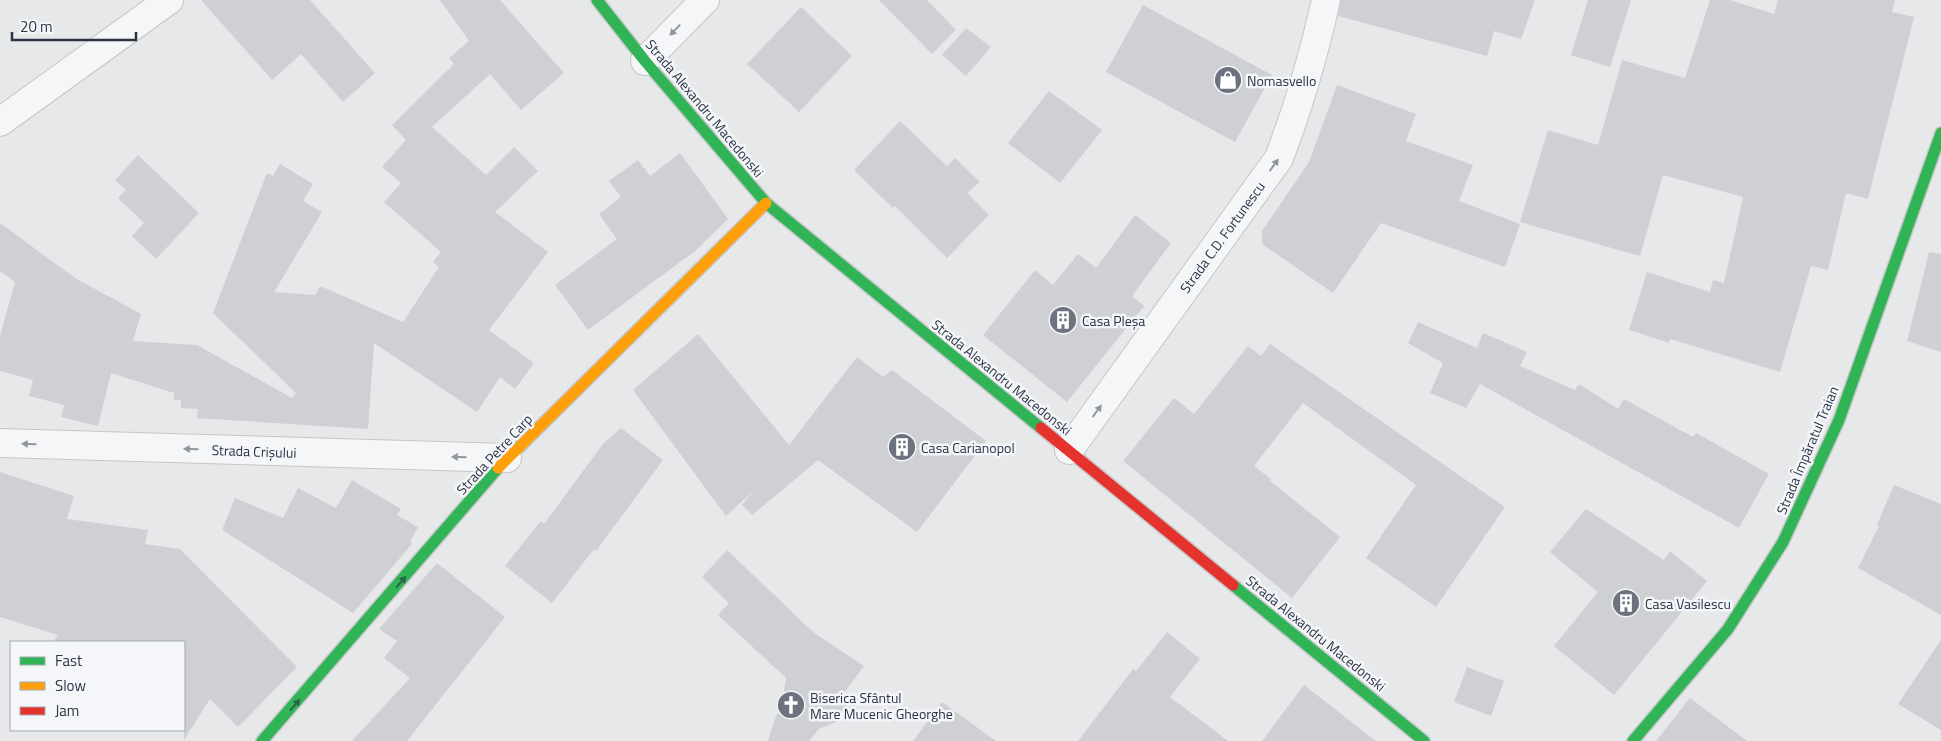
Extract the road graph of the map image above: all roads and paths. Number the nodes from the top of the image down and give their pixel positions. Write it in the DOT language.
graph roads {
  1 [pos="169,0"];
  2 [pos="597,0"];
  3 [pos="705,0"];
  4 [pos="1326,0"];
  5 [pos="645,61"];
  6 [pos="0,122"];
  7 [pos="1941,133"];
  8 [pos="766,203"];
  9 [pos="0,443"];
  10 [pos="1068,450"];
  11 [pos="507,458"];
  12 [pos="262,741"];
  13 [pos="1424,741"];
  14 [pos="1633,741"];
  1 -- 6 [label="street"];
  2 -- 5 [label="street, Strada Alexandru Macedonski"];
  3 -- 5 [label="street, one-way"];
  10 -- 4 [label="street, Strada C.D. Fortunescu, one-way"];
  5 -- 8 [label="street, Strada Alexandru Macedonski"];
  7 -- 14 [label="street, Strada Împăratul Traian"];
  8 -- 10 [label="street, Strada Alexandru Macedonski"];
  8 -- 11 [label="street, Strada Petre Carp"];
  11 -- 9 [label="street, Strada Crișului, one-way"];
  10 -- 13 [label="street, Strada Alexandru Macedonski"];
  12 -- 11 [label="street, Strada Petre Carp, one-way"];
}
